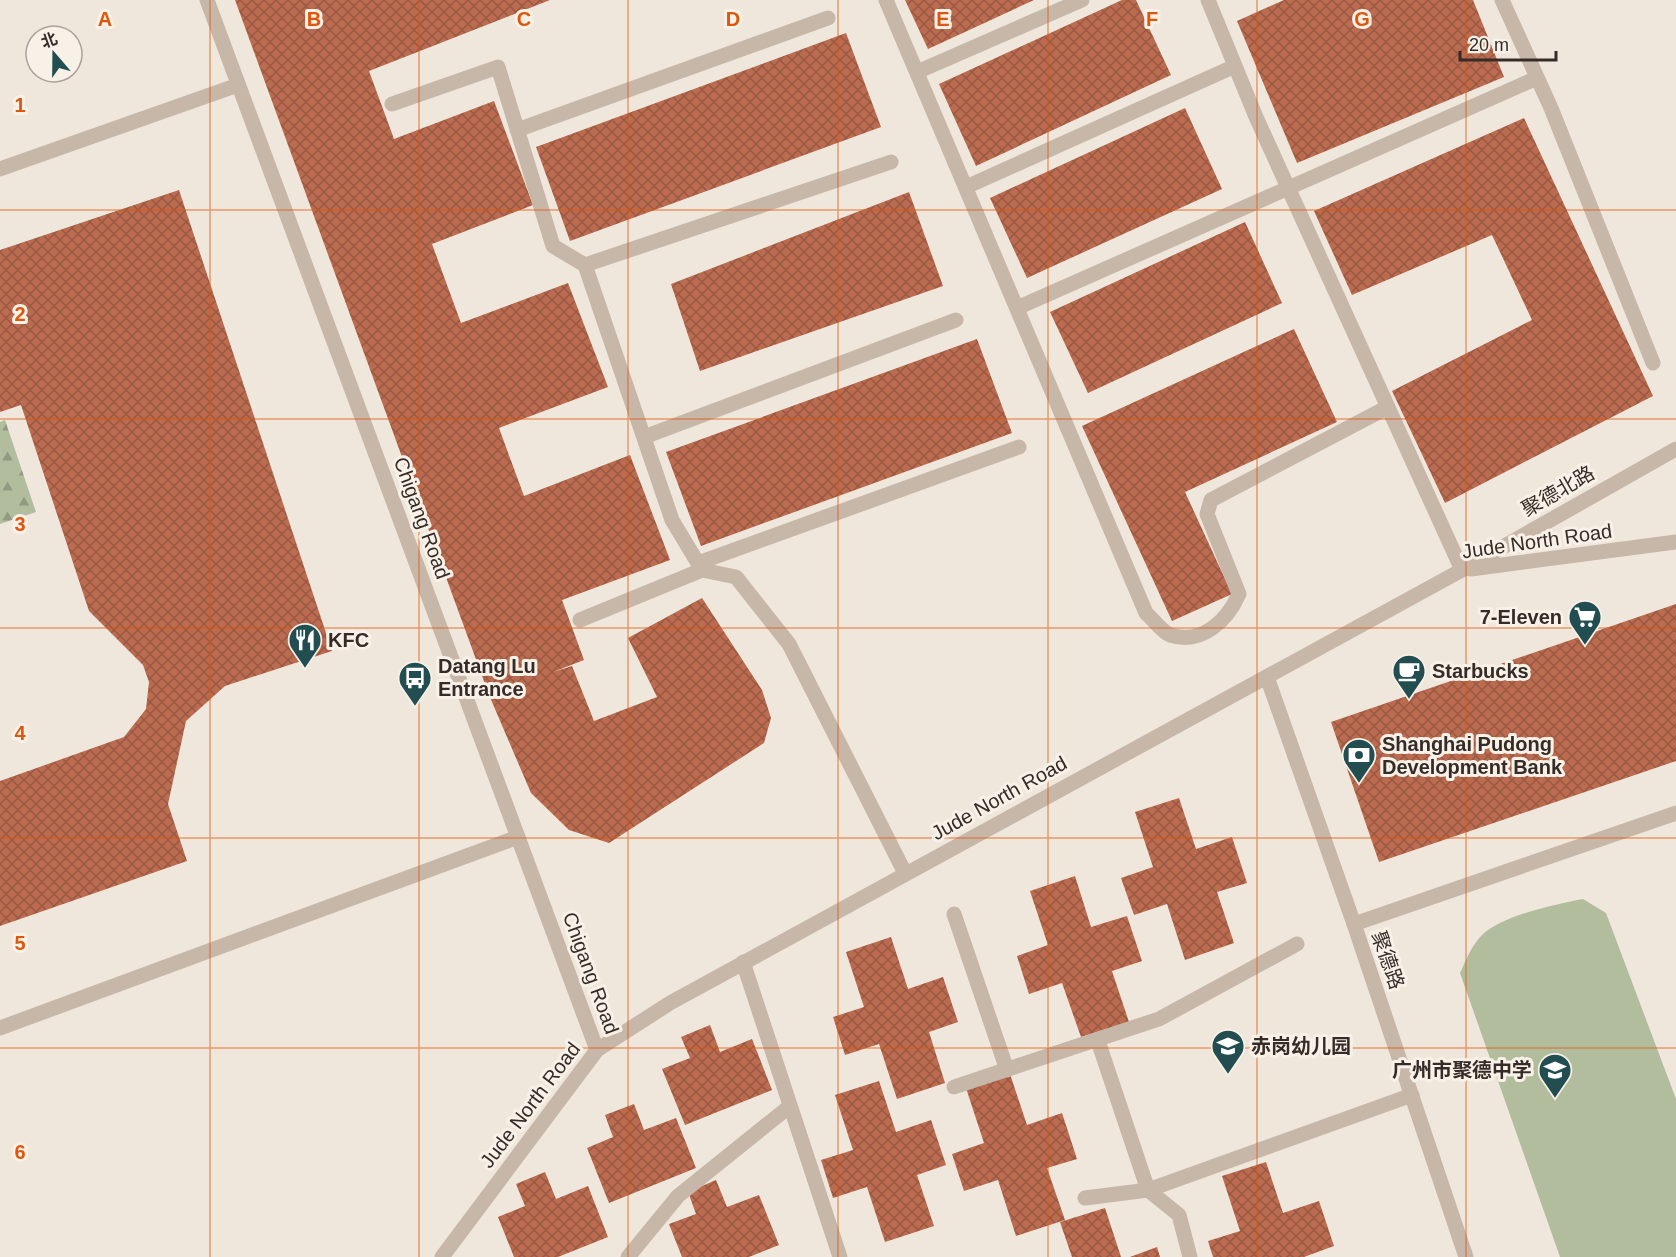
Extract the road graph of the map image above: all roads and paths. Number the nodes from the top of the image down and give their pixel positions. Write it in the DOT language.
graph roads {
  1 [pos="207,0"];
  2 [pos="886,0"];
  3 [pos="1082,0"];
  4 [pos="1502,0"];
  5 [pos="1214,1"];
  6 [pos="828,18"];
  7 [pos="1235,66"];
  8 [pos="917,72"];
  9 [pos="1537,78"];
  10 [pos="238,85"];
  11 [pos="392,104"];
  12 [pos="517,130"];
  13 [pos="891,162"];
  14 [pos="0,169"];
  15 [pos="966,187"];
  16 [pos="1288,187"];
  17 [pos="585,265"];
  18 [pos="1017,308"];
  19 [pos="956,320"];
  20 [pos="1653,363"];
  21 [pos="1388,407"];
  22 [pos="644,437"];
  23 [pos="1019,447"];
  24 [pos="1676,449"];
  25 [pos="1676,542"];
  26 [pos="700,567"];
  27 [pos="1462,570"];
  28 [pos="580,620"];
  29 [pos="1267,677"];
  30 [pos="1676,813"];
  31 [pos="518,837"];
  32 [pos="905,873"];
  33 [pos="954,914"];
  34 [pos="1354,924"];
  35 [pos="1297,944"];
  36 [pos="743,962"];
  37 [pos="0,1028"];
  38 [pos="1098,1041"];
  39 [pos="597,1050"];
  40 [pos="1007,1070"];
  41 [pos="954,1087"];
  42 [pos="1412,1095"];
  43 [pos="790,1106"];
  44 [pos="1148,1190"];
  45 [pos="1085,1198"];
  46 [pos="442,1257"];
  47 [pos="628,1257"];
  48 [pos="840,1257"];
  49 [pos="1190,1257"];
  50 [pos="1466,1257"];
  1 -- 10 [label="street, Chigang Road"];
  2 -- 8 [label="street"];
  3 -- 8 [label="street"];
  4 -- 9 [label="street"];
  5 -- 7 [label="street"];
  6 -- 12 [label="street"];
  7 -- 15 [label="street"];
  7 -- 16 [label="street"];
  8 -- 15 [label="street"];
  9 -- 16 [label="street"];
  9 -- 20 [label="street"];
  10 -- 14 [label="street"];
  10 -- 31 [label="street, Chigang Road"];
  11 -- 12 [label="street"];
  12 -- 17 [label="street"];
  13 -- 17 [label="street"];
  15 -- 18 [label="street"];
  16 -- 18 [label="street"];
  16 -- 21 [label="street"];
  17 -- 22 [label="street"];
  18 -- 21 [label="street"];
  19 -- 22 [label="street"];
  21 -- 27 [label="street"];
  22 -- 26 [label="street"];
  23 -- 26 [label="street"];
  24 -- 27 [label="street, 聚德北路"];
  25 -- 27 [label="street, Jude North Road"];
  26 -- 28 [label="street"];
  26 -- 32 [label="street"];
  27 -- 29 [label="street, Jude North Road"];
  29 -- 32 [label="street, Jude North Road"];
  29 -- 34 [label="street, 聚德路"];
  30 -- 34 [label="street"];
  31 -- 37 [label="street"];
  31 -- 39 [label="street, Chigang Road"];
  32 -- 36 [label="street, Jude North Road"];
  33 -- 40 [label="street"];
  34 -- 42 [label="street, 聚德路"];
  35 -- 38 [label="street"];
  36 -- 39 [label="street, Jude North Road"];
  36 -- 43 [label="street"];
  38 -- 40 [label="street"];
  38 -- 44 [label="street"];
  39 -- 46 [label="street, Jude North Road"];
  40 -- 41 [label="street"];
  42 -- 44 [label="street"];
  42 -- 50 [label="street, 聚德路"];
  43 -- 47 [label="street"];
  43 -- 48 [label="street"];
  44 -- 45 [label="street"];
  44 -- 49 [label="street"];
}
